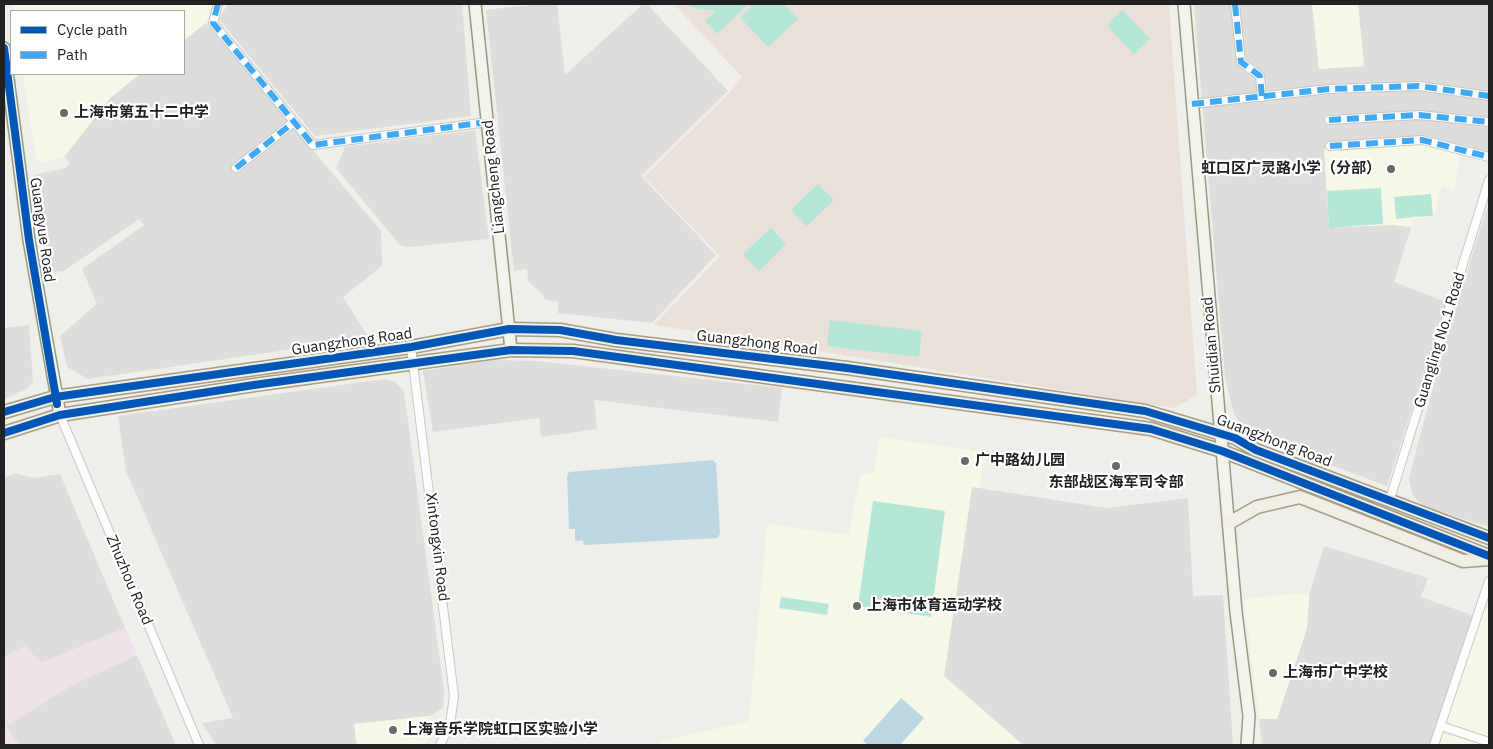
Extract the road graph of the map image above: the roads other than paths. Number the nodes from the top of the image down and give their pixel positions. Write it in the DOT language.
graph roads {
  1 [pos="218,4"];
  2 [pos="475,4"];
  3 [pos="1184,4"];
  4 [pos="1236,4"];
  5 [pos="4,48"];
  6 [pos="1489,96"];
  7 [pos="1262,97"];
  8 [pos="1192,104"];
  9 [pos="1328,120"];
  10 [pos="294,122"];
  11 [pos="488,122"];
  12 [pos="1489,122"];
  13 [pos="1330,146"];
  14 [pos="1489,157"];
  15 [pos="236,168"];
  16 [pos="1489,180"];
  17 [pos="509,329"];
  18 [pos="411,348"];
  19 [pos="511,350"];
  20 [pos="412,364"];
  21 [pos="55,396"];
  22 [pos="4,412"];
  23 [pos="60,415"];
  24 [pos="4,433"];
  25 [pos="1220,434"];
  26 [pos="1222,451"];
  27 [pos="1247,461"];
  28 [pos="1390,499"];
  29 [pos="1379,519"];
  30 [pos="1439,519"];
  31 [pos="1229,523"];
  32 [pos="1489,538"];
  33 [pos="1489,543"];
  34 [pos="1489,557"];
  35 [pos="1489,581"];
  36 [pos="1441,726"];
  37 [pos="1489,742"];
  38 [pos="199,745"];
  39 [pos="440,745"];
  40 [pos="1247,745"];
  41 [pos="1434,745"];
  1 -- 10 [label="street"];
  2 -- 11 [label="main road, Liangcheng Road"];
  3 -- 8 [label="main road, Shuidian Road"];
  4 -- 7 [label="street"];
  5 -- 21 [label="main road, Guangyue Road"];
  6 -- 7 [label="street"];
  7 -- 8 [label="street"];
  8 -- 25 [label="main road, Shuidian Road"];
  9 -- 12 [label="street"];
  10 -- 11 [label="street"];
  10 -- 15 [label="street"];
  11 -- 17 [label="main road, Liangcheng Road"];
  13 -- 14 [label="street"];
  16 -- 28 [label="street, Guangling No.1 Road"];
  17 -- 18 [label="main road, Guangzhong Road"];
  17 -- 19 [label="main road, Liangcheng Road"];
  17 -- 25 [label="main road, Guangzhong Road"];
  18 -- 20 [label="street, Xintongxin Road"];
  18 -- 21 [label="main road, Guangzhong Road"];
  19 -- 20 [label="main road, Guangzhong Road"];
  19 -- 26 [label="main road, Guangzhong Road"];
  20 -- 23 [label="main road, Guangzhong Road"];
  20 -- 39 [label="street, Xintongxin Road"];
  21 -- 22 [label="main road, Guangzhong Road"];
  21 -- 23 [label="main road, Guangyue Road"];
  23 -- 24 [label="main road, Guangzhong Road"];
  23 -- 38 [label="street, Zhuzhou Road"];
  25 -- 26 [label="main road, Shuidian Road"];
  25 -- 28 [label="main road, Guangzhong Road"];
  26 -- 27 [label="main road, Guangzhong Road"];
  26 -- 31 [label="main road, Shuidian Road"];
  27 -- 29 [label="main road"];
  27 -- 34 [label="main road, Guangzhong Road"];
  28 -- 30 [label="main road, Guangzhong Road"];
  30 -- 32 [label="main road, Guangzhong Road"];
  30 -- 33 [label="main road"];
  31 -- 34 [label="main road"];
  31 -- 40 [label="main road, Shuidian Road"];
  35 -- 36 [label="street"];
  36 -- 37 [label="street"];
  36 -- 41 [label="street"];
}
